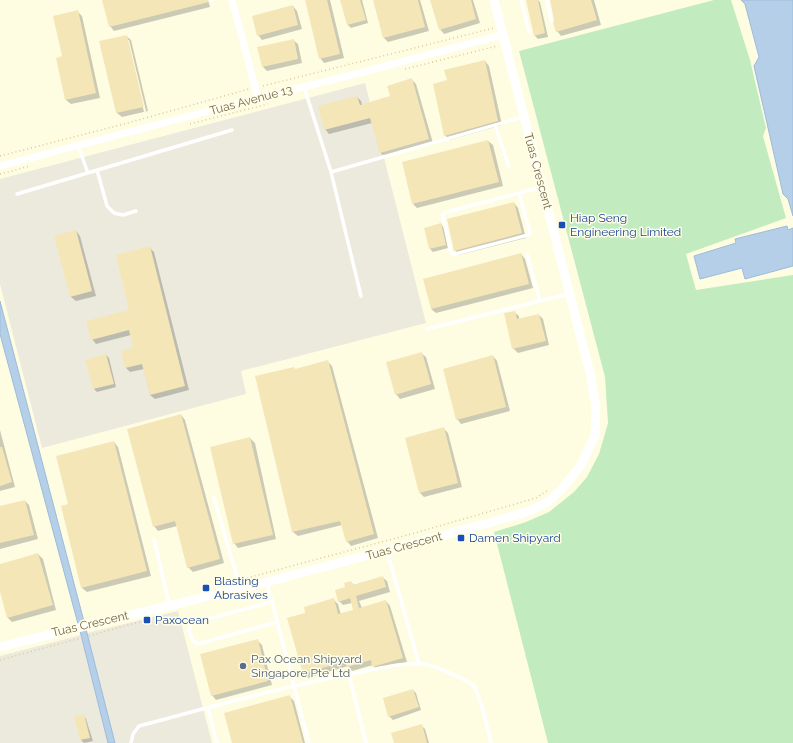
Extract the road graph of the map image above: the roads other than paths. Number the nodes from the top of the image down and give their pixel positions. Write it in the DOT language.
graph roads {
  1 [pos="232,0"];
  2 [pos="494,0"];
  3 [pos="521,0"];
  4 [pos="547,0"];
  5 [pos="551,20"];
  6 [pos="529,32"];
  7 [pos="498,36"];
  8 [pos="304,87"];
  9 [pos="258,98"];
  10 [pos="523,117"];
  11 [pos="494,125"];
  12 [pos="232,130"];
  13 [pos="78,146"];
  14 [pos="0,166"];
  15 [pos="509,167"];
  16 [pos="97,170"];
  17 [pos="331,172"];
  18 [pos="88,173"];
  19 [pos="543,181"];
  20 [pos="519,193"];
  21 [pos="17,194"];
  22 [pos="136,211"];
  23 [pos="527,254"];
  24 [pos="570,294"];
  25 [pos="361,296"];
  26 [pos="540,301"];
  27 [pos="428,329"];
  28 [pos="214,498"];
  29 [pos="154,539"];
  30 [pos="387,550"];
  31 [pos="266,582"];
  32 [pos="239,584"];
  33 [pos="272,602"];
  34 [pos="170,606"];
  35 [pos="277,622"];
  36 [pos="0,647"];
  37 [pos="419,664"];
  38 [pos="349,674"];
  39 [pos="294,686"];
  40 [pos="208,708"];
  41 [pos="131,743"];
  42 [pos="217,743"];
  43 [pos="309,743"];
  44 [pos="366,743"];
  45 [pos="491,743"];
  1 -- 9 [label="street"];
  2 -- 7 [label="street, Tuas Crescent"];
  3 -- 6 [label="lane"];
  4 -- 5 [label="lane"];
  7 -- 8 [label="street, Tuas Avenue 13"];
  7 -- 10 [label="street, Tuas Crescent"];
  8 -- 9 [label="street, Tuas Avenue 13"];
  8 -- 17 [label="lane"];
  9 -- 13 [label="street, Tuas Avenue 13"];
  10 -- 11 [label="lane"];
  10 -- 19 [label="street, Tuas Crescent"];
  11 -- 15 [label="lane"];
  11 -- 17 [label="lane"];
  12 -- 16 [label="lane"];
  13 -- 14 [label="street, Tuas Avenue 13"];
  13 -- 18 [label="lane"];
  16 -- 18 [label="lane"];
  16 -- 22 [label="lane"];
  17 -- 25 [label="lane"];
  18 -- 21 [label="lane"];
  19 -- 20 [label="lane"];
  19 -- 24 [label="street, Tuas Crescent"];
  20 -- 20 [label="lane"];
  23 -- 26 [label="lane"];
  24 -- 26 [label="lane"];
  24 -- 30 [label="street, Tuas Crescent"];
  26 -- 27 [label="lane"];
  28 -- 32 [label="lane"];
  29 -- 34 [label="lane"];
  30 -- 31 [label="street, Tuas Crescent"];
  30 -- 37 [label="lane"];
  31 -- 32 [label="street, Tuas Crescent"];
  31 -- 33 [label="lane"];
  32 -- 34 [label="street, Tuas Crescent"];
  33 -- 35 [label="lane"];
  33 -- 35 [label="lane"];
  34 -- 36 [label="street, Tuas Crescent"];
  35 -- 39 [label="lane"];
  37 -- 38 [label="lane"];
  37 -- 45 [label="lane"];
  38 -- 39 [label="lane"];
  38 -- 44 [label="lane"];
  39 -- 40 [label="lane"];
  39 -- 43 [label="lane"];
  40 -- 41 [label="lane"];
  40 -- 42 [label="lane"];
}
